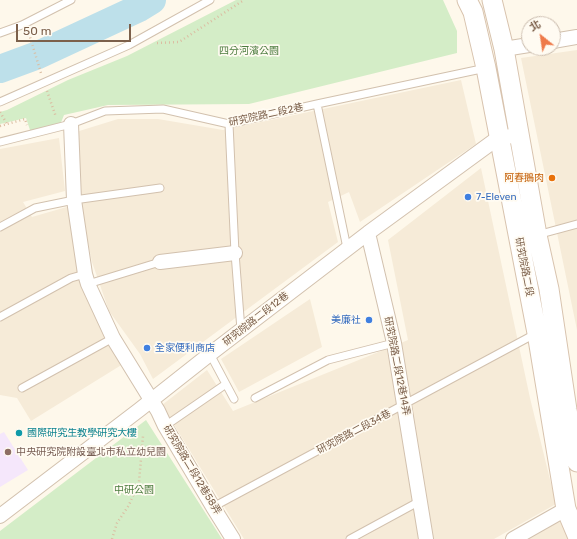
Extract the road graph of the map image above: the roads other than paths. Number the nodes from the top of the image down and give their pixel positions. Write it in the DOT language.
graph roads {
  1 [pos="71,0"];
  2 [pos="210,0"];
  3 [pos="467,0"];
  4 [pos="492,0"];
  5 [pos="0,33"];
  6 [pos="577,37"];
  7 [pos="561,40"];
  8 [pos="521,46"];
  9 [pos="504,49"];
  10 [pos="486,68"];
  11 [pos="0,102"];
  12 [pos="317,104"];
  13 [pos="229,124"];
  14 [pos="65,125"];
  15 [pos="519,135"];
  16 [pos="498,138"];
  17 [pos="0,142"];
  18 [pos="160,188"];
  19 [pos="74,200"];
  20 [pos="577,224"];
  21 [pos="0,227"];
  22 [pos="368,232"];
  23 [pos="537,235"];
  24 [pos="347,248"];
  25 [pos="234,254"];
  26 [pos="160,262"];
  27 [pos="87,279"];
  28 [pos="0,317"];
  29 [pos="241,331"];
  30 [pos="536,333"];
  31 [pos="113,338"];
  32 [pos="394,343"];
  33 [pos="210,354"];
  34 [pos="226,384"];
  35 [pos="22,388"];
  36 [pos="254,398"];
  37 [pos="234,399"];
  38 [pos="151,401"];
  39 [pos="405,405"];
  40 [pos="572,409"];
  41 [pos="165,426"];
  42 [pos="577,462"];
  43 [pos="420,501"];
  44 [pos="213,507"];
  45 [pos="566,509"];
  46 [pos="0,516"];
  47 [pos="577,535"];
  48 [pos="233,539"];
  49 [pos="350,539"];
  50 [pos="426,539"];
  51 [pos="513,539"];
  1 -- 5 [label="lane"];
  2 -- 11 [label="lane"];
  3 -- 10 [label="main road, 研究院路二段"];
  4 -- 9 [label="main road, 研究院路二段"];
  6 -- 7 [label="street"];
  8 -- 9 [label="street"];
  9 -- 15 [label="main road, 研究院路二段"];
  10 -- 12 [label="lane, 研究院路二段2巷"];
  10 -- 16 [label="main road, 研究院路二段"];
  12 -- 13 [label="lane, 研究院路二段2巷"];
  12 -- 24 [label="lane"];
  13 -- 14 [label="lane, 研究院路二段2巷"];
  13 -- 25 [label="lane"];
  14 -- 17 [label="lane, 研究院路二段2巷"];
  14 -- 19 [label="street, 研究院路二段12巷58弄"];
  15 -- 16 [label="street, 研究院路二段12巷"];
  15 -- 23 [label="main road, 研究院路二段"];
  16 -- 22 [label="street, 研究院路二段12巷"];
  16 -- 30 [label="main road, 研究院路二段"];
  18 -- 19 [label="lane"];
  19 -- 21 [label="lane"];
  19 -- 27 [label="street, 研究院路二段12巷58弄"];
  20 -- 23 [label="lane"];
  22 -- 24 [label="street, 研究院路二段12巷"];
  22 -- 32 [label="street, 研究院路二段12巷14弄"];
  23 -- 40 [label="main road, 研究院路二段"];
  24 -- 29 [label="street, 研究院路二段12巷"];
  25 -- 26 [label="street"];
  25 -- 29 [label="lane"];
  26 -- 27 [label="lane"];
  27 -- 28 [label="lane"];
  27 -- 31 [label="street, 研究院路二段12巷58弄"];
  29 -- 33 [label="street, 研究院路二段12巷"];
  30 -- 39 [label="lane, 研究院路二段34巷"];
  30 -- 45 [label="main road, 研究院路二段"];
  31 -- 35 [label="lane"];
  31 -- 38 [label="street, 研究院路二段12巷58弄"];
  32 -- 36 [label="lane"];
  32 -- 39 [label="street, 研究院路二段12巷14弄"];
  33 -- 34 [label="lane"];
  33 -- 38 [label="street, 研究院路二段12巷"];
  34 -- 37 [label="lane"];
  34 -- 41 [label="lane"];
  38 -- 41 [label="street, 研究院路二段12巷58弄"];
  38 -- 46 [label="street, 研究院路二段12巷"];
  39 -- 43 [label="street, 研究院路二段12巷14弄"];
  39 -- 44 [label="lane, 研究院路二段34巷"];
  40 -- 42 [label="main road, 研究院路二段"];
  41 -- 44 [label="street, 研究院路二段12巷58弄"];
  43 -- 49 [label="lane"];
  43 -- 50 [label="street, 研究院路二段12巷14弄"];
  44 -- 48 [label="street, 研究院路二段12巷58弄"];
  45 -- 47 [label="main road, 研究院路二段"];
  45 -- 51 [label="street"];
}
